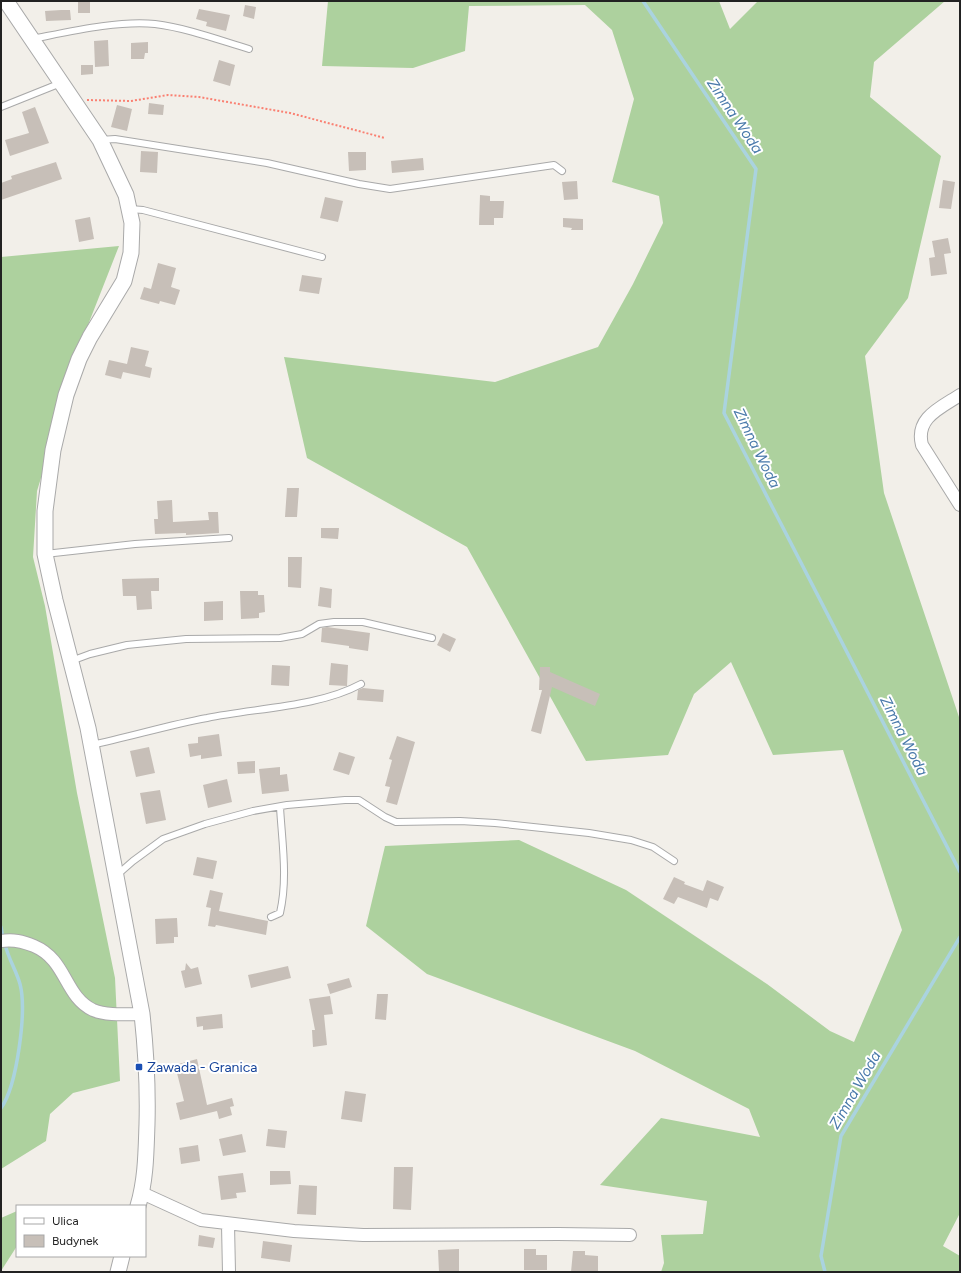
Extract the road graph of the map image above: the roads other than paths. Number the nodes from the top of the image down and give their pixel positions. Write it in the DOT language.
graph roads {
  1 [pos="6,1"];
  2 [pos="32,39"];
  3 [pos="249,49"];
  4 [pos="63,82"];
  5 [pos="1,107"];
  6 [pos="100,140"];
  7 [pos="562,172"];
  8 [pos="130,209"];
  9 [pos="322,257"];
  10 [pos="960,395"];
  11 [pos="960,505"];
  12 [pos="229,538"];
  13 [pos="46,554"];
  14 [pos="432,638"];
  15 [pos="71,661"];
  16 [pos="362,684"];
  17 [pos="91,745"];
  18 [pos="280,806"];
  19 [pos="674,861"];
  20 [pos="115,877"];
  21 [pos="271,917"];
  22 [pos="1,941"];
  23 [pos="142,1014"];
  24 [pos="140,1200"];
  25 [pos="228,1225"];
  26 [pos="630,1235"];
  27 [pos="122,1257"];
  28 [pos="118,1272"];
  29 [pos="229,1272"];
  1 -- 2 [label="street"];
  2 -- 3 [label="lane"];
  2 -- 4 [label="street"];
  4 -- 5 [label="lane"];
  4 -- 6 [label="street"];
  6 -- 7 [label="lane"];
  6 -- 8 [label="street"];
  8 -- 9 [label="lane"];
  8 -- 13 [label="street"];
  10 -- 11 [label="street"];
  12 -- 13 [label="lane"];
  13 -- 15 [label="street"];
  14 -- 15 [label="lane"];
  15 -- 17 [label="street"];
  16 -- 17 [label="lane"];
  17 -- 20 [label="street"];
  18 -- 19 [label="lane"];
  18 -- 20 [label="lane"];
  18 -- 21 [label="lane"];
  20 -- 23 [label="street"];
  22 -- 23 [label="street"];
  23 -- 24 [label="street"];
  24 -- 25 [label="street"];
  25 -- 26 [label="street"];
  25 -- 29 [label="street"];
  27 -- 28 [label="street"];
}
